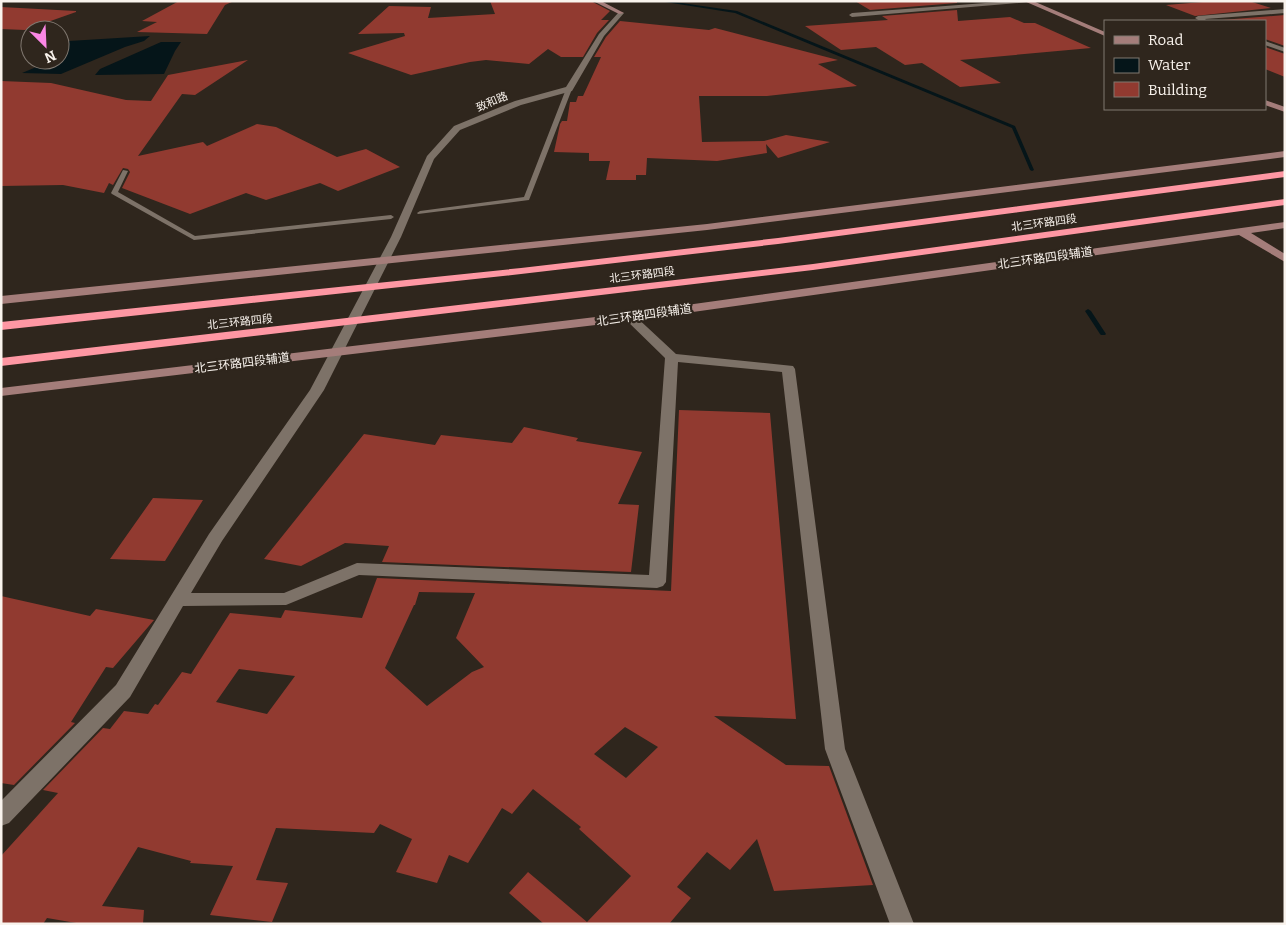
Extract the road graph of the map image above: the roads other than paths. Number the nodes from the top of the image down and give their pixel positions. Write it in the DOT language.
graph roads {
  1 [pos="596,1"];
  2 [pos="1038,1"];
  3 [pos="1043,1"];
  4 [pos="1028,2"];
  5 [pos="1285,11"];
  6 [pos="621,13"];
  7 [pos="852,15"];
  8 [pos="1202,20"];
  9 [pos="1104,26"];
  10 [pos="1104,34"];
  11 [pos="1266,43"];
  12 [pos="1285,50"];
  13 [pos="569,89"];
  14 [pos="1266,102"];
  15 [pos="1285,110"];
  16 [pos="1285,154"];
  17 [pos="125,171"];
  18 [pos="1285,174"];
  19 [pos="1285,202"];
  20 [pos="420,213"];
  21 [pos="391,217"];
  22 [pos="1285,225"];
  23 [pos="1241,231"];
  24 [pos="1285,259"];
  25 [pos="1,300"];
  26 [pos="629,317"];
  27 [pos="1,326"];
  28 [pos="672,356"];
  29 [pos="1,362"];
  30 [pos="1,392"];
  31 [pos="178,600"];
  32 [pos="1,816"];
  33 [pos="902,924"];
  1 -- 6 [label="main road"];
  2 -- 4 [label="street"];
  3 -- 9 [label="main road"];
  4 -- 7 [label="street"];
  4 -- 10 [label="main road"];
  5 -- 8 [label="street"];
  6 -- 13 [label="street"];
  11 -- 12 [label="street"];
  13 -- 20 [label="lane"];
  13 -- 31 [label="street, 致和路"];
  14 -- 15 [label="main road"];
  16 -- 25 [label="main road"];
  17 -- 21 [label="lane"];
  18 -- 27 [label="highway, 北三环路四段"];
  19 -- 29 [label="highway, 北三环路四段"];
  22 -- 23 [label="main road, 北三环路四段辅道"];
  23 -- 24 [label="main road"];
  23 -- 26 [label="main road, 北三环路四段辅道"];
  26 -- 28 [label="street"];
  26 -- 30 [label="main road, 北三环路四段辅道"];
  28 -- 31 [label="street"];
  28 -- 33 [label="street"];
  31 -- 32 [label="street, 致和路"];
}
